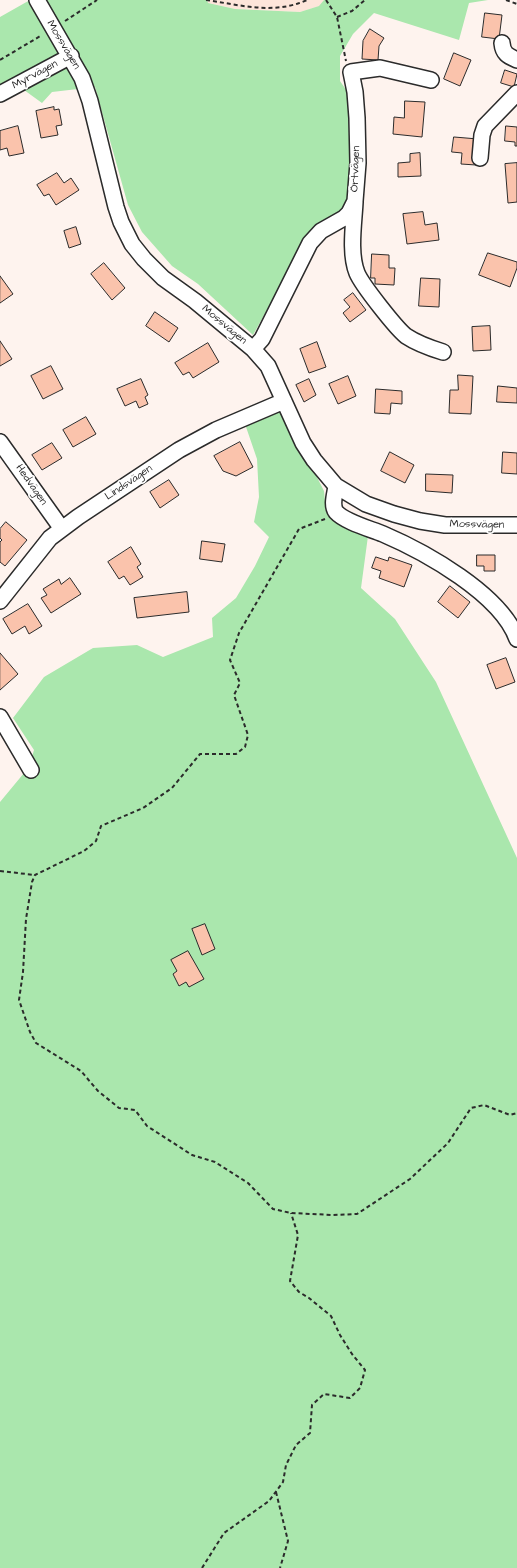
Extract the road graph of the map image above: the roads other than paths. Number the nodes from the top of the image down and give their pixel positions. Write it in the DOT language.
graph roads {
  1 [pos="37,0"];
  2 [pos="502,43"];
  3 [pos="71,56"];
  4 [pos="517,60"];
  5 [pos="431,80"];
  6 [pos="517,93"];
  7 [pos="0,94"];
  8 [pos="480,158"];
  9 [pos="355,201"];
  10 [pos="253,349"];
  11 [pos="443,352"];
  12 [pos="284,401"];
  13 [pos="0,442"];
  14 [pos="336,486"];
  15 [pos="517,525"];
  16 [pos="62,529"];
  17 [pos="0,601"];
  18 [pos="517,639"];
  19 [pos="0,717"];
  20 [pos="31,770"];
  1 -- 3 [label="street, Mossvägen"];
  2 -- 4 [label="street"];
  3 -- 7 [label="street, Myrvägen"];
  3 -- 10 [label="street, Mossvägen"];
  5 -- 9 [label="street, Örtvägen"];
  6 -- 8 [label="street"];
  9 -- 10 [label="street, Örtvägen"];
  9 -- 11 [label="street"];
  10 -- 12 [label="street, Mossvägen"];
  12 -- 14 [label="street, Mossvägen"];
  12 -- 16 [label="street, Lindsvägen"];
  13 -- 16 [label="street, Hedvägen"];
  14 -- 15 [label="street, Mossvägen"];
  14 -- 18 [label="street"];
  16 -- 17 [label="street, Lindsvägen"];
  19 -- 20 [label="street"];
}
